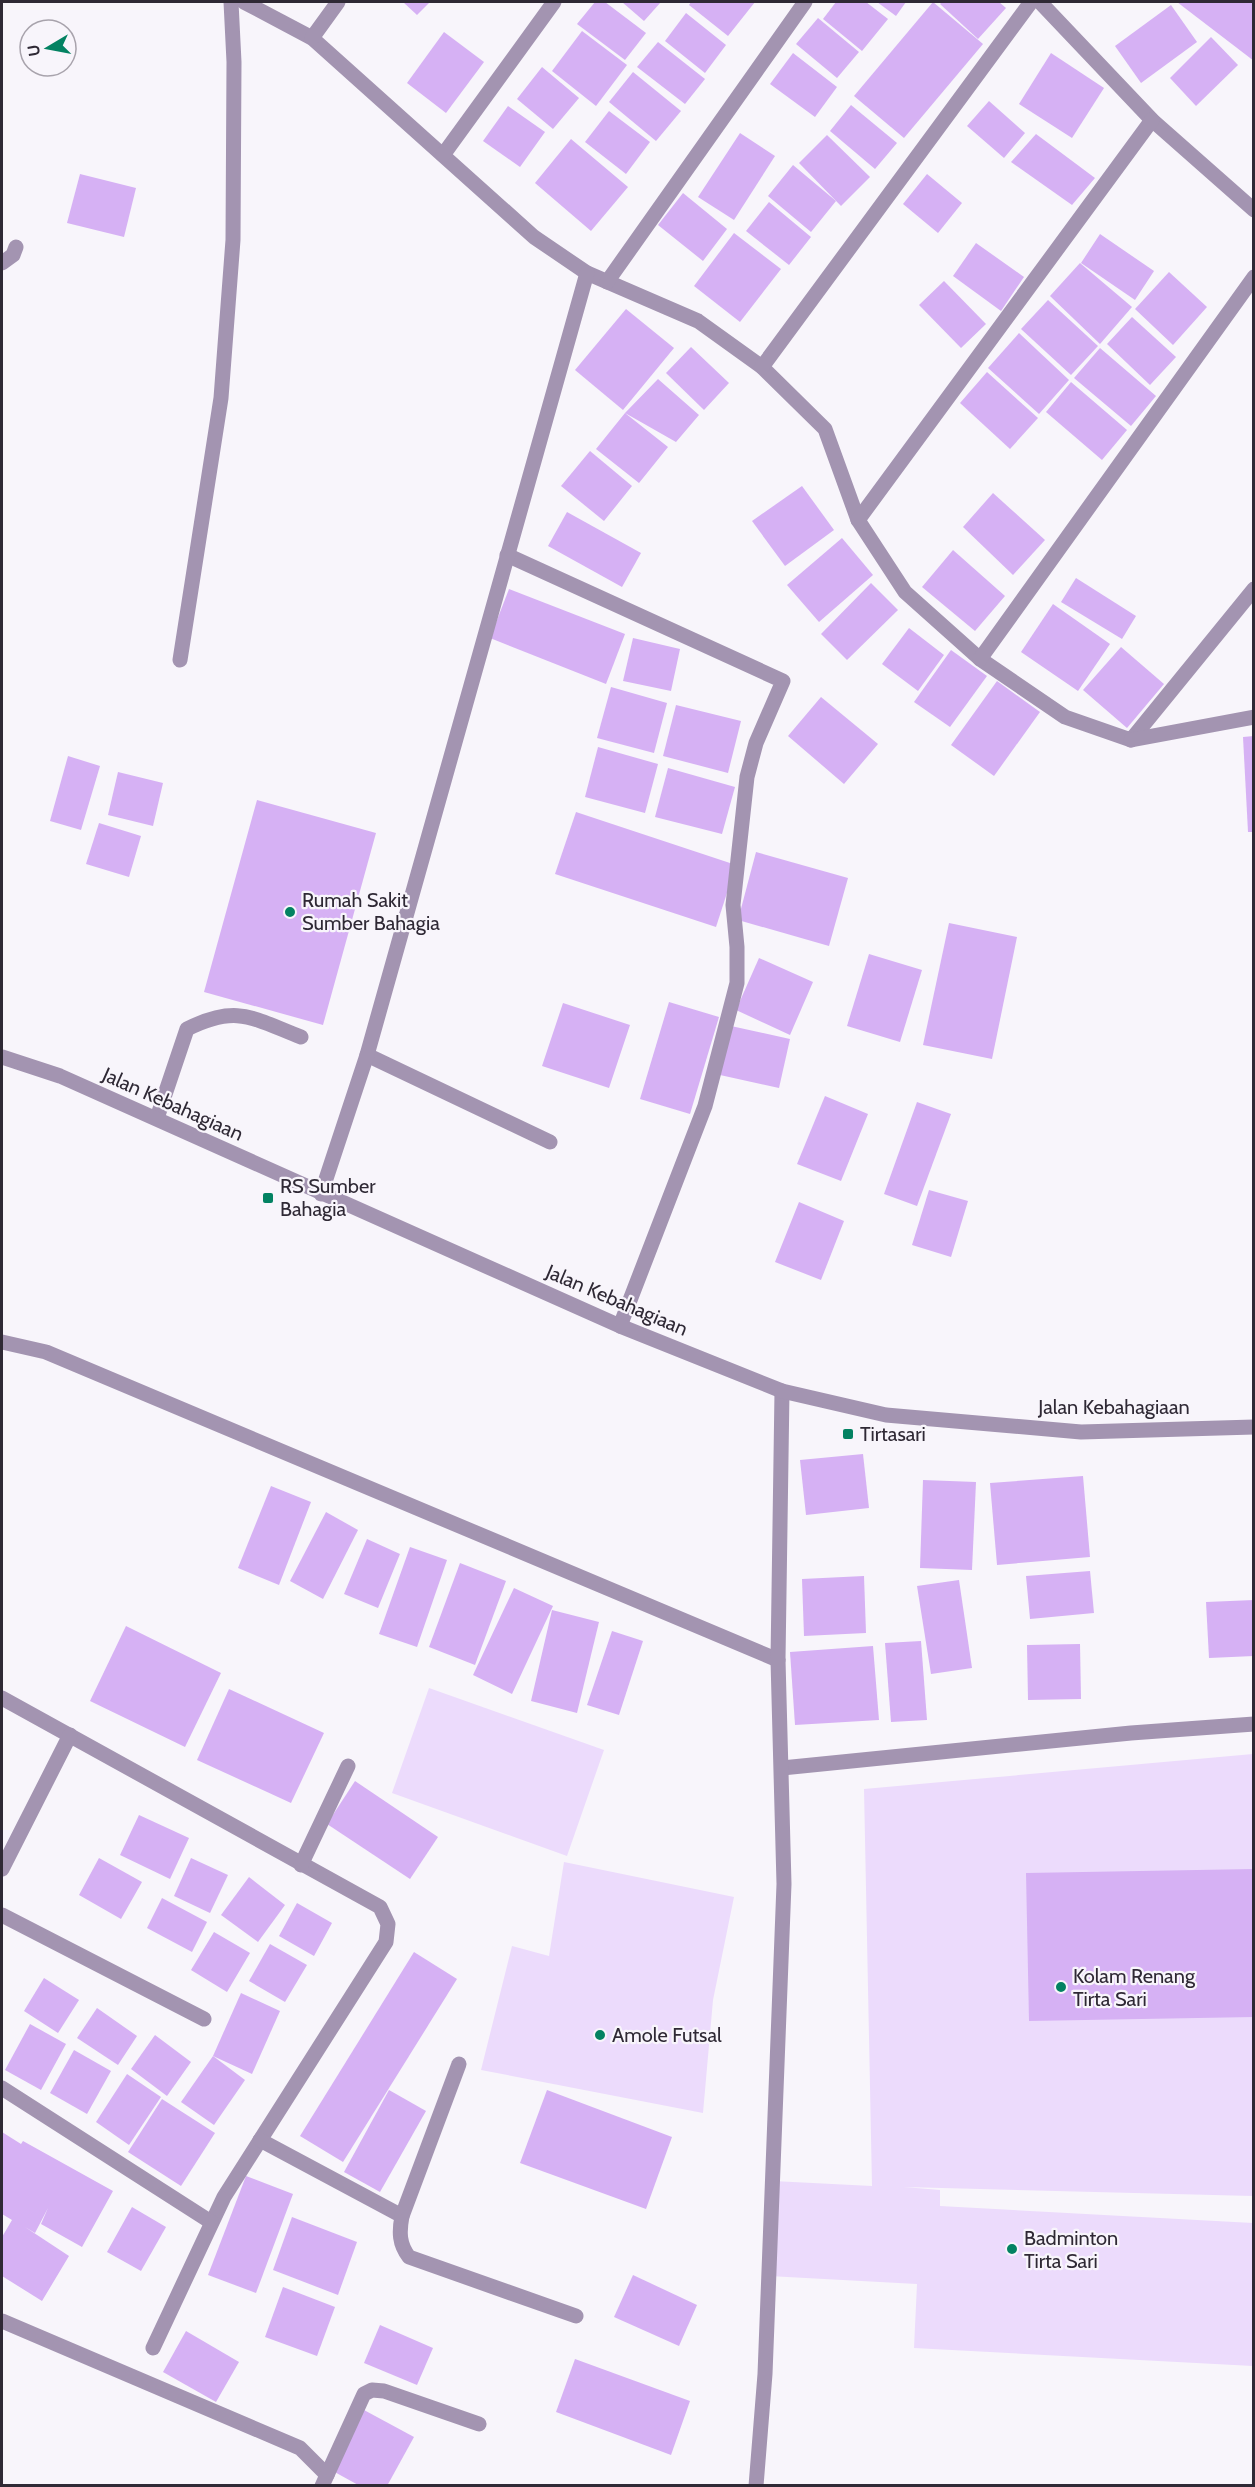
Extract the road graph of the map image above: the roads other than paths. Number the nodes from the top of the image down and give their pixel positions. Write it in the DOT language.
graph roads {
  1 [pos="231,2"];
  2 [pos="244,2"];
  3 [pos="338,2"];
  4 [pos="554,2"];
  5 [pos="805,2"];
  6 [pos="1031,2"];
  7 [pos="1040,2"];
  8 [pos="312,38"];
  9 [pos="1152,120"];
  10 [pos="443,155"];
  11 [pos="1254,210"];
  12 [pos="16,247"];
  13 [pos="2,263"];
  14 [pos="587,273"];
  15 [pos="1254,277"];
  16 [pos="607,282"];
  17 [pos="762,367"];
  18 [pos="858,520"];
  19 [pos="507,555"];
  20 [pos="1254,589"];
  21 [pos="980,659"];
  22 [pos="180,660"];
  23 [pos="1254,717"];
  24 [pos="1131,740"];
  25 [pos="300,1037"];
  26 [pos="368,1055"];
  27 [pos="2,1057"];
  28 [pos="157,1118"];
  29 [pos="550,1142"];
  30 [pos="321,1194"];
  31 [pos="620,1326"];
  32 [pos="2,1342"];
  33 [pos="782,1390"];
  34 [pos="1254,1427"];
  35 [pos="778,1660"];
  36 [pos="2,1698"];
  37 [pos="1254,1724"];
  38 [pos="70,1735"];
  39 [pos="348,1766"];
  40 [pos="782,1768"];
  41 [pos="302,1864"];
  42 [pos="2,1869"];
  43 [pos="2,1915"];
  44 [pos="204,2019"];
  45 [pos="459,2064"];
  46 [pos="2,2088"];
  47 [pos="260,2140"];
  48 [pos="402,2216"];
  49 [pos="211,2222"];
  50 [pos="576,2316"];
  51 [pos="2,2320"];
  52 [pos="153,2348"];
  53 [pos="479,2424"];
  54 [pos="325,2480"];
  55 [pos="756,2486"];
  1 -- 22 [label="street"];
  2 -- 8 [label="street"];
  3 -- 8 [label="street"];
  4 -- 10 [label="street"];
  5 -- 16 [label="street"];
  6 -- 17 [label="street"];
  7 -- 9 [label="street"];
  8 -- 10 [label="street"];
  9 -- 11 [label="street"];
  9 -- 18 [label="street"];
  10 -- 14 [label="street"];
  12 -- 13 [label="street"];
  14 -- 16 [label="street"];
  14 -- 19 [label="street"];
  15 -- 21 [label="street"];
  16 -- 17 [label="street"];
  17 -- 18 [label="street"];
  18 -- 21 [label="street"];
  19 -- 26 [label="street"];
  19 -- 31 [label="street"];
  20 -- 24 [label="street"];
  21 -- 24 [label="street"];
  23 -- 24 [label="street"];
  25 -- 28 [label="street"];
  26 -- 29 [label="street"];
  26 -- 30 [label="street"];
  27 -- 28 [label="street, Jalan Kebahagiaan"];
  28 -- 30 [label="street, Jalan Kebahagiaan"];
  30 -- 31 [label="street, Jalan Kebahagiaan"];
  31 -- 33 [label="street, Jalan Kebahagiaan"];
  32 -- 35 [label="street"];
  33 -- 34 [label="street, Jalan Kebahagiaan"];
  33 -- 35 [label="street"];
  35 -- 40 [label="street"];
  36 -- 38 [label="street"];
  37 -- 40 [label="street"];
  38 -- 41 [label="street"];
  38 -- 42 [label="street"];
  39 -- 41 [label="street"];
  40 -- 55 [label="street"];
  41 -- 47 [label="street"];
  43 -- 44 [label="street"];
  45 -- 48 [label="street"];
  46 -- 49 [label="street"];
  47 -- 48 [label="street"];
  47 -- 49 [label="street"];
  48 -- 50 [label="street"];
  49 -- 52 [label="street"];
  51 -- 54 [label="street"];
  53 -- 54 [label="street"];
}
